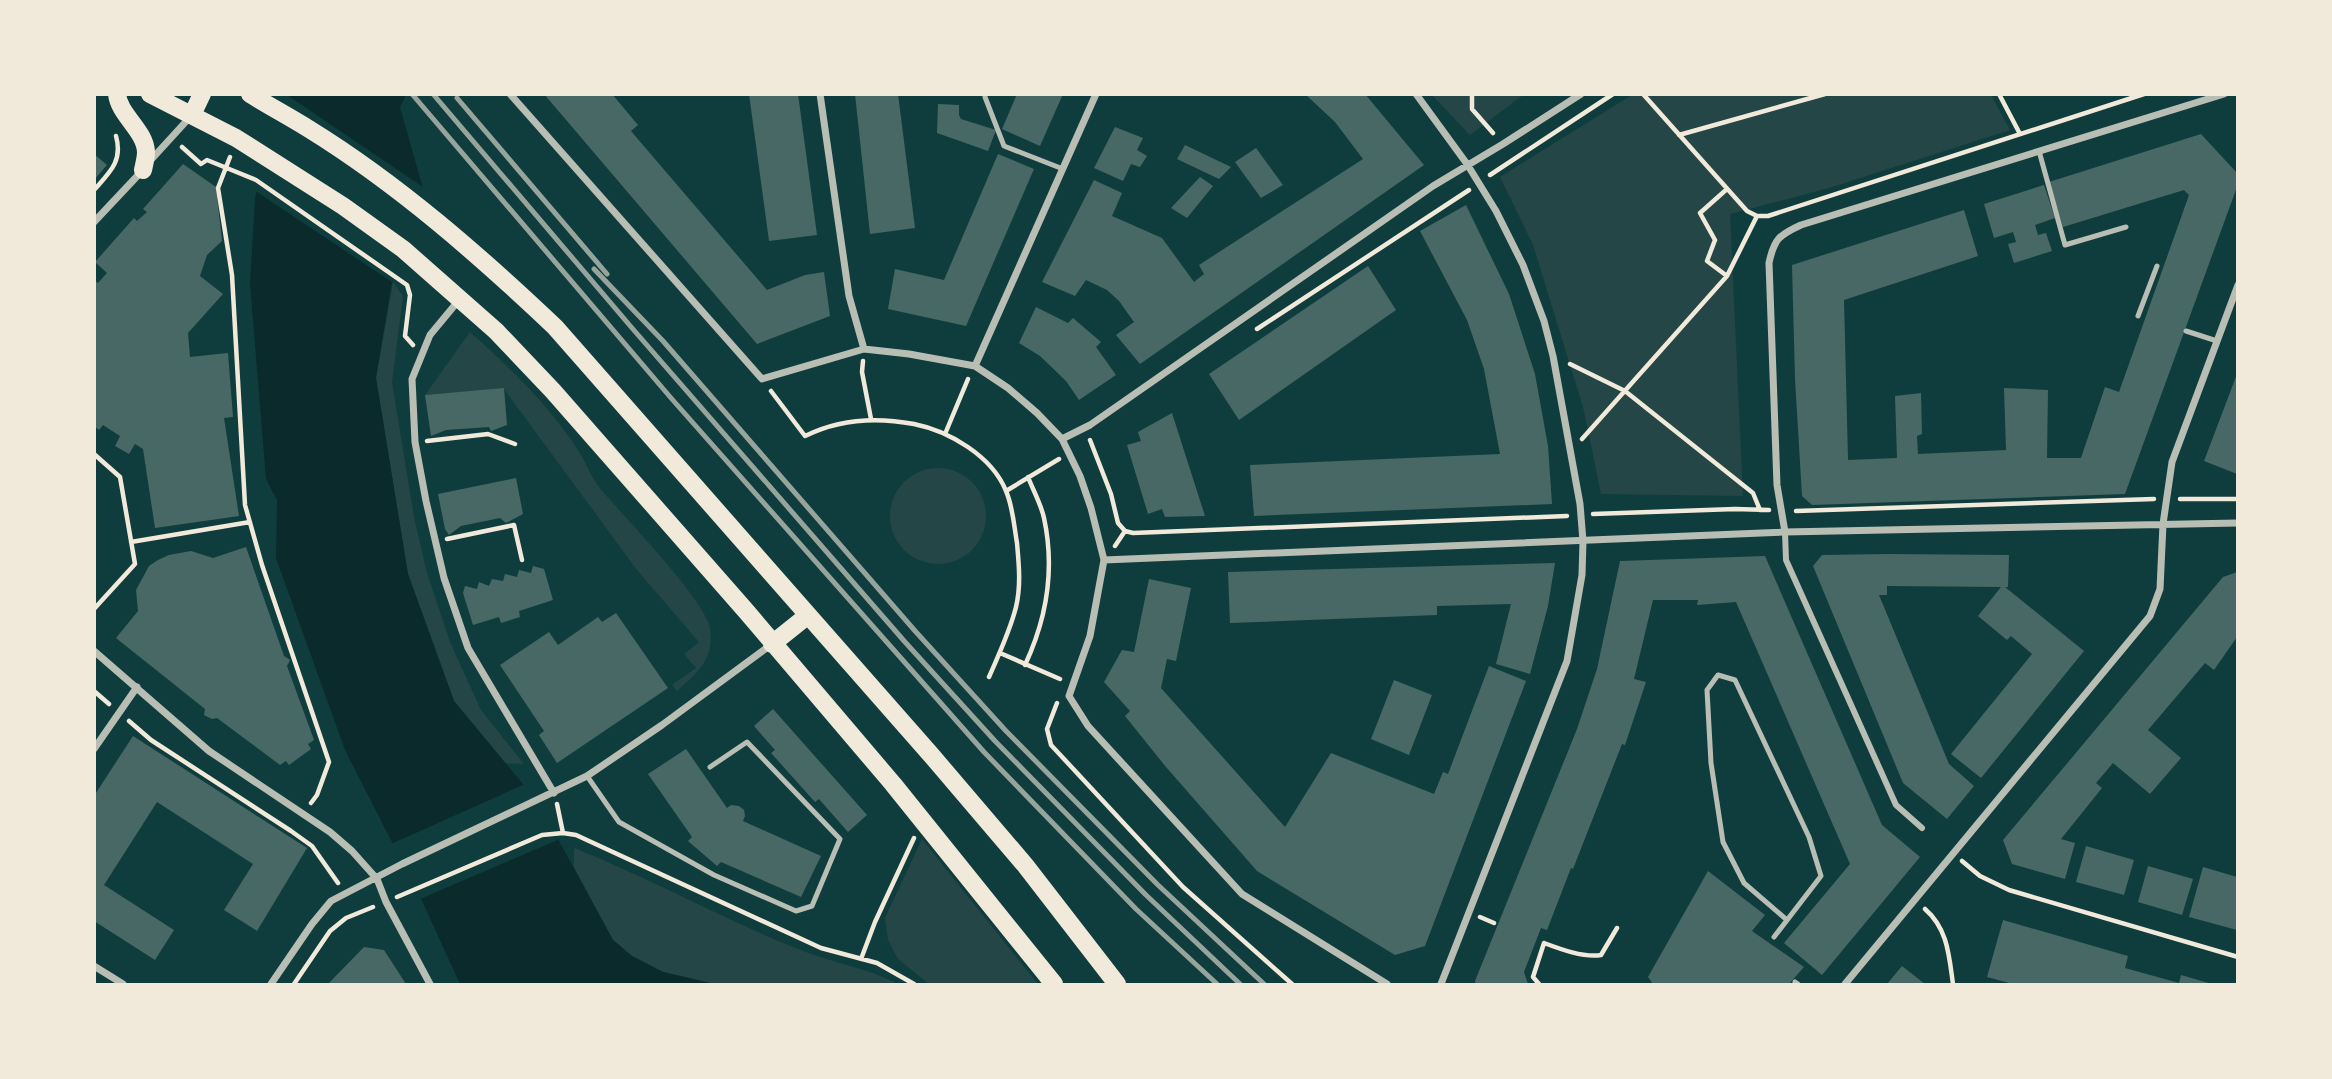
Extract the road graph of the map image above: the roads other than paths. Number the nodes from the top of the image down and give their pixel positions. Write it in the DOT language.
graph roads {
  1 [pos="117,94"];
  2 [pos="150,94"];
  3 [pos="202,94"];
  4 [pos="250,94"];
  5 [pos="510,94"];
  6 [pos="820,94"];
  7 [pos="1096,94"];
  8 [pos="1416,94"];
  9 [pos="1581,94"];
  10 [pos="2224,94"];
  11 [pos="985,97"];
  12 [pos="192,115"];
  13 [pos="2039,152"];
  14 [pos="1467,164"];
  15 [pos="1063,169"];
  16 [pos="143,170"];
  17 [pos="94,222"];
  18 [pos="2126,227"];
  19 [pos="2157,266"];
  20 [pos="2236,291"];
  21 [pos="460,299"];
  22 [pos="2138,316"];
  23 [pos="2186,331"];
  24 [pos="2217,341"];
  25 [pos="864,349"];
  26 [pos="975,366"];
  27 [pos="1062,439"];
  28 [pos="2238,523"];
  29 [pos="2163,524"];
  30 [pos="1785,533"];
  31 [pos="1583,541"];
  32 [pos="1104,560"];
  33 [pos="807,616"];
  34 [pos="772,644"];
  35 [pos="94,651"];
  36 [pos="137,687"];
  37 [pos="94,750"];
  38 [pos="710,767"];
  39 [pos="587,776"];
  40 [pos="554,793"];
  41 [pos="1923,828"];
  42 [pos="377,879"];
  43 [pos="1787,920"];
  44 [pos="1774,937"];
  45 [pos="94,966"];
  46 [pos="123,985"];
  47 [pos="271,985"];
  48 [pos="430,985"];
  49 [pos="1054,985"];
  50 [pos="1117,985"];
  51 [pos="1387,985"];
  52 [pos="1441,985"];
  53 [pos="1845,985"];
  1 -- 16 [label="main road"];
  2 -- 12 [label="main road"];
  3 -- 12 [label="main road"];
  4 -- 33 [label="main road"];
  5 -- 25 [label="street"];
  6 -- 25 [label="street"];
  7 -- 15 [label="street"];
  8 -- 14 [label="street"];
  9 -- 14 [label="street"];
  10 -- 13 [label="street"];
  11 -- 15 [label="lane"];
  12 -- 16 [label="street"];
  12 -- 21 [label="main road"];
  13 -- 18 [label="lane"];
  13 -- 30 [label="street"];
  14 -- 27 [label="street"];
  14 -- 31 [label="street"];
  15 -- 26 [label="street"];
  16 -- 17 [label="street"];
  19 -- 22 [label="lane"];
  20 -- 24 [label="street"];
  21 -- 34 [label="main road"];
  21 -- 40 [label="street"];
  23 -- 24 [label="lane"];
  24 -- 29 [label="street"];
  25 -- 26 [label="street"];
  26 -- 27 [label="street"];
  27 -- 32 [label="street"];
  28 -- 29 [label="street"];
  29 -- 30 [label="street"];
  29 -- 53 [label="street"];
  30 -- 31 [label="street"];
  30 -- 41 [label="street"];
  31 -- 32 [label="street"];
  31 -- 52 [label="street"];
  32 -- 51 [label="street"];
  33 -- 34 [label="main road"];
  33 -- 50 [label="main road"];
  34 -- 39 [label="street"];
  34 -- 49 [label="main road"];
  35 -- 36 [label="street"];
  36 -- 37 [label="street"];
  36 -- 42 [label="street"];
  38 -- 39 [label="lane"];
  39 -- 40 [label="street"];
  40 -- 42 [label="street"];
  42 -- 47 [label="street"];
  42 -- 48 [label="street"];
  43 -- 43 [label="lane"];
  43 -- 44 [label="lane"];
  45 -- 46 [label="street"];
}
